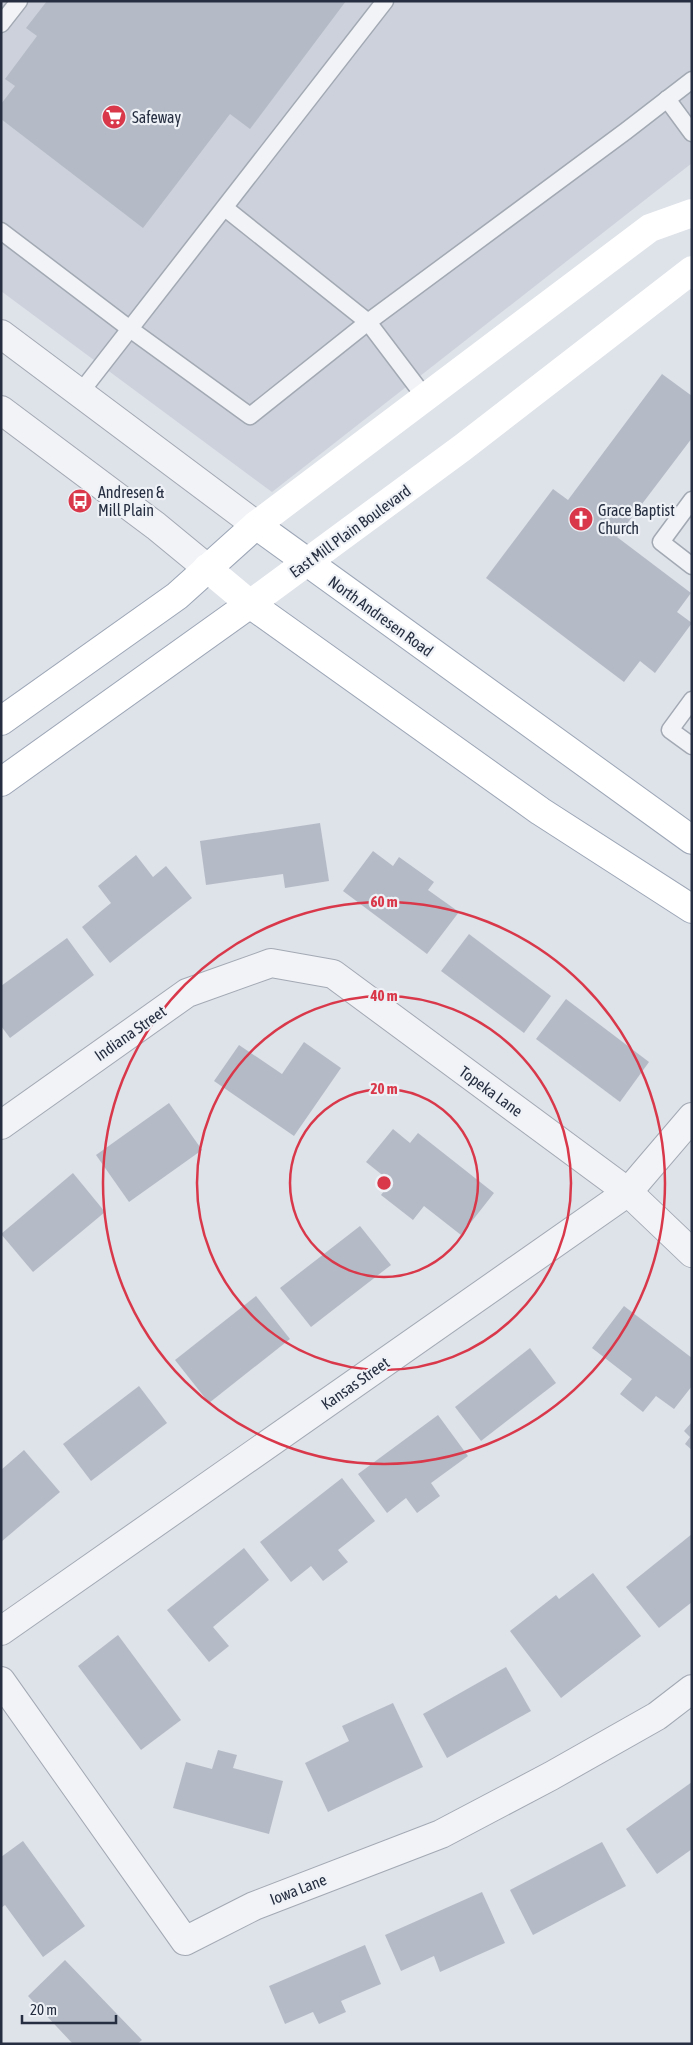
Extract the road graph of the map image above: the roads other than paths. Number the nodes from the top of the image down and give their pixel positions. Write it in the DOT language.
graph roads {
  1 [pos="19,1"];
  2 [pos="385,1"];
  3 [pos="1,24"];
  4 [pos="692,80"];
  5 [pos="667,99"];
  6 [pos="692,133"];
  7 [pos="225,208"];
  8 [pos="692,213"];
  9 [pos="1,232"];
  10 [pos="692,270"];
  11 [pos="368,322"];
  12 [pos="130,329"];
  13 [pos="1,334"];
  14 [pos="80,393"];
  15 [pos="424,396"];
  16 [pos="1,410"];
  17 [pos="692,500"];
  18 [pos="256,524"];
  19 [pos="307,563"];
  20 [pos="692,566"];
  21 [pos="207,568"];
  22 [pos="250,604"];
  23 [pos="692,700"];
  24 [pos="1,721"];
  25 [pos="692,746"];
  26 [pos="1,782"];
  27 [pos="692,840"];
  28 [pos="692,909"];
  29 [pos="271,964"];
  30 [pos="692,1117"];
  31 [pos="1,1125"];
  32 [pos="628,1192"];
  33 [pos="692,1253"];
  34 [pos="1,1631"];
  35 [pos="1,1681"];
  36 [pos="692,1689"];
  1 -- 3 [label="lane"];
  2 -- 7 [label="lane"];
  4 -- 5 [label="lane"];
  5 -- 6 [label="lane"];
  5 -- 11 [label="lane"];
  7 -- 11 [label="lane"];
  7 -- 12 [label="lane"];
  8 -- 15 [label="main road"];
  9 -- 12 [label="lane"];
  10 -- 19 [label="main road, East Mill Plain Boulevard"];
  11 -- 12 [label="lane"];
  11 -- 15 [label="lane"];
  12 -- 14 [label="lane"];
  13 -- 14 [label="street, North Andresen Road"];
  14 -- 18 [label="street, North Andresen Road"];
  15 -- 18 [label="main road"];
  16 -- 21 [label="street"];
  17 -- 20 [label="lane"];
  18 -- 19 [label="main road, North Andresen Road"];
  18 -- 21 [label="main road"];
  19 -- 22 [label="main road, East Mill Plain Boulevard"];
  19 -- 27 [label="main road, North Andresen Road"];
  21 -- 22 [label="main road"];
  21 -- 24 [label="main road"];
  22 -- 26 [label="main road, East Mill Plain Boulevard"];
  22 -- 28 [label="main road"];
  23 -- 25 [label="lane"];
  29 -- 31 [label="street, Indiana Street"];
  29 -- 32 [label="street, Topeka Lane"];
  30 -- 32 [label="street, Kansas Street"];
  32 -- 33 [label="street, Topeka Lane"];
  32 -- 34 [label="street, Kansas Street"];
  35 -- 36 [label="street, Iowa Lane"];
}
